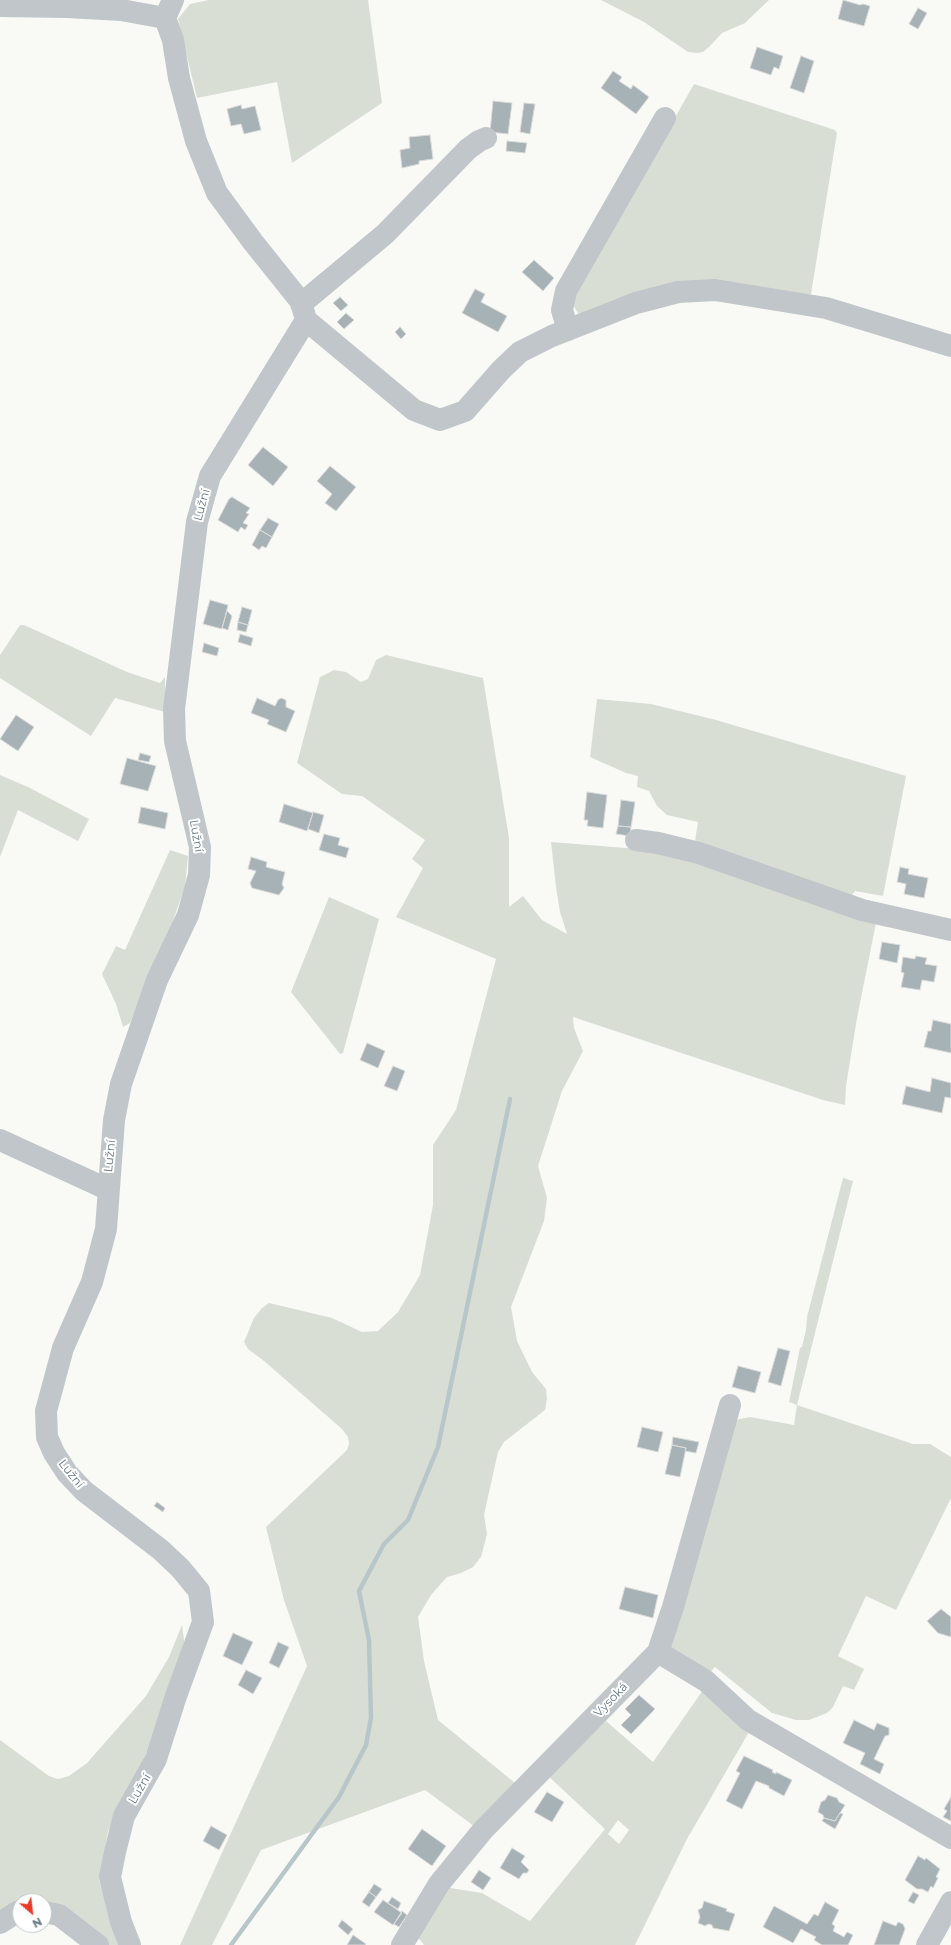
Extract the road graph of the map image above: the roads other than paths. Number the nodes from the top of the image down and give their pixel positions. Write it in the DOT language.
graph roads {
  1 [pos="0,6"];
  2 [pos="169,9"];
  3 [pos="665,118"];
  4 [pos="486,138"];
  5 [pos="304,312"];
  6 [pos="568,330"];
  7 [pos="951,346"];
  8 [pos="636,840"];
  9 [pos="951,930"];
  10 [pos="0,1140"];
  11 [pos="108,1189"];
  12 [pos="730,1405"];
  13 [pos="658,1652"];
  14 [pos="951,1838"];
  15 [pos="951,1902"];
  16 [pos="52,1914"];
  17 [pos="12,1915"];
  18 [pos="0,1923"];
  19 [pos="98,1945"];
  20 [pos="130,1945"];
  21 [pos="402,1945"];
  22 [pos="927,1945"];
  1 -- 2 [label="street"];
  2 -- 5 [label="street"];
  3 -- 6 [label="street"];
  4 -- 5 [label="street, Lužní"];
  5 -- 6 [label="street"];
  5 -- 11 [label="street, Lužní"];
  6 -- 7 [label="street"];
  8 -- 9 [label="street"];
  10 -- 11 [label="street"];
  11 -- 20 [label="street, Lužní"];
  12 -- 13 [label="street, Vysoká"];
  13 -- 14 [label="street"];
  13 -- 21 [label="street, Vysoká"];
  15 -- 22 [label="street"];
  16 -- 19 [label="street"];
  17 -- 18 [label="street"];
}
